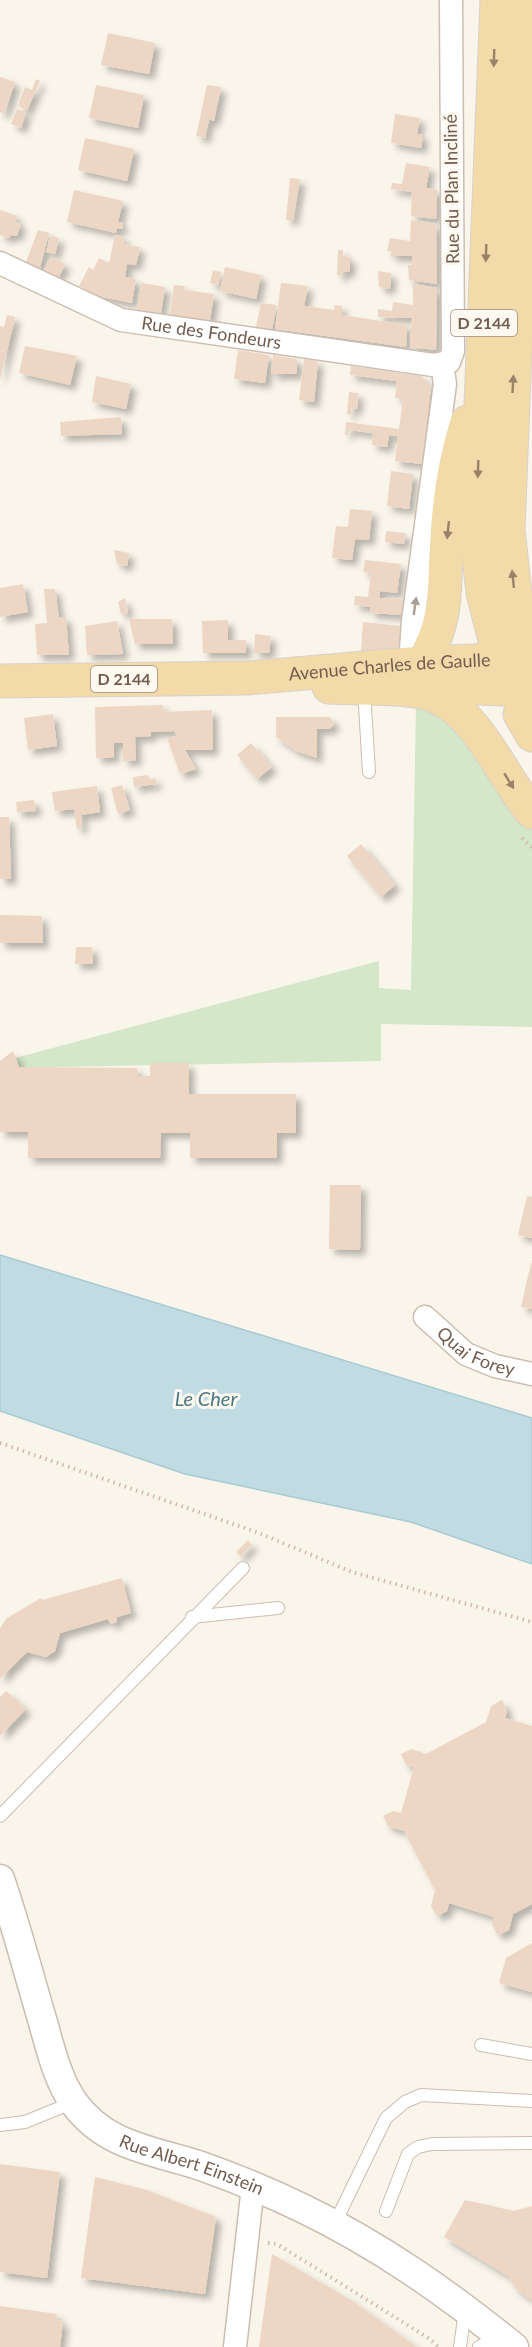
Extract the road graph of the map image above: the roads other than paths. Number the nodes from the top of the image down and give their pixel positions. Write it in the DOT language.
graph roads {
  1 [pos="451,0"];
  2 [pos="497,0"];
  3 [pos="529,0"];
  4 [pos="520,228"];
  5 [pos="0,263"];
  6 [pos="532,326"];
  7 [pos="440,371"];
  8 [pos="482,371"];
  9 [pos="446,599"];
  10 [pos="518,646"];
  11 [pos="410,667"];
  12 [pos="532,669"];
  13 [pos="248,678"];
  14 [pos="0,681"];
  15 [pos="294,684"];
  16 [pos="364,687"];
  17 [pos="505,691"];
  18 [pos="489,748"];
  19 [pos="369,772"];
  20 [pos="532,812"];
  21 [pos="425,1317"];
  22 [pos="532,1374"];
  23 [pos="243,1568"];
  24 [pos="278,1608"];
  25 [pos="192,1617"];
  26 [pos="0,1816"];
  27 [pos="0,1880"];
  28 [pos="481,2045"];
  29 [pos="532,2054"];
  30 [pos="74,2102"];
  31 [pos="532,2102"];
  32 [pos="0,2125"];
  33 [pos="532,2143"];
  34 [pos="253,2186"];
  35 [pos="386,2211"];
  36 [pos="334,2225"];
  37 [pos="465,2307"];
  38 [pos="510,2344"];
  39 [pos="235,2347"];
  40 [pos="460,2347"];
  41 [pos="478,2347"];
  1 -- 7 [label="street, Rue du Plan Incliné"];
  2 -- 8 [label="main road, D 2144, one-way"];
  3 -- 4 [label="main road, D 2144"];
  4 -- 6 [label="main road"];
  10 -- 4 [label="main road, D 2144, one-way"];
  5 -- 7 [label="street, Rue des Fondeurs"];
  11 -- 7 [label="street, Rue du Plan Incliné, one-way"];
  8 -- 9 [label="main road, one-way"];
  8 -- 10 [label="main road, D 2144, one-way"];
  9 -- 11 [label="main road"];
  9 -- 17 [label="main road"];
  10 -- 17 [label="main road, Avenue Charles de Gaulle / D 2144"];
  11 -- 13 [label="main road, Avenue Charles de Gaulle / D 2144"];
  11 -- 15 [label="main road"];
  11 -- 17 [label="main road, Avenue Charles de Gaulle / D 2144"];
  12 -- 17 [label="main road"];
  13 -- 14 [label="main road, Avenue Charles de Gaulle / D 2144"];
  13 -- 15 [label="main road, Avenue Charles de Gaulle / D 2144"];
  15 -- 16 [label="main road"];
  16 -- 17 [label="main road, Avenue Charles de Gaulle / D 2144"];
  16 -- 18 [label="main road"];
  16 -- 19 [label="lane"];
  17 -- 18 [label="main road"];
  18 -- 20 [label="main road, one-way"];
  21 -- 22 [label="street, Quai Forey"];
  23 -- 25 [label="lane"];
  24 -- 25 [label="lane"];
  25 -- 26 [label="lane"];
  27 -- 30 [label="street, Rue Albert Einstein"];
  28 -- 29 [label="lane"];
  30 -- 32 [label="lane"];
  30 -- 34 [label="street, Rue Albert Einstein"];
  31 -- 36 [label="lane"];
  33 -- 35 [label="lane"];
  34 -- 36 [label="street, Rue Albert Einstein"];
  34 -- 39 [label="street"];
  36 -- 37 [label="street, Rue Albert Einstein"];
  37 -- 38 [label="street, Rue Albert Einstein"];
  37 -- 40 [label="lane"];
  38 -- 41 [label="lane"];
}
